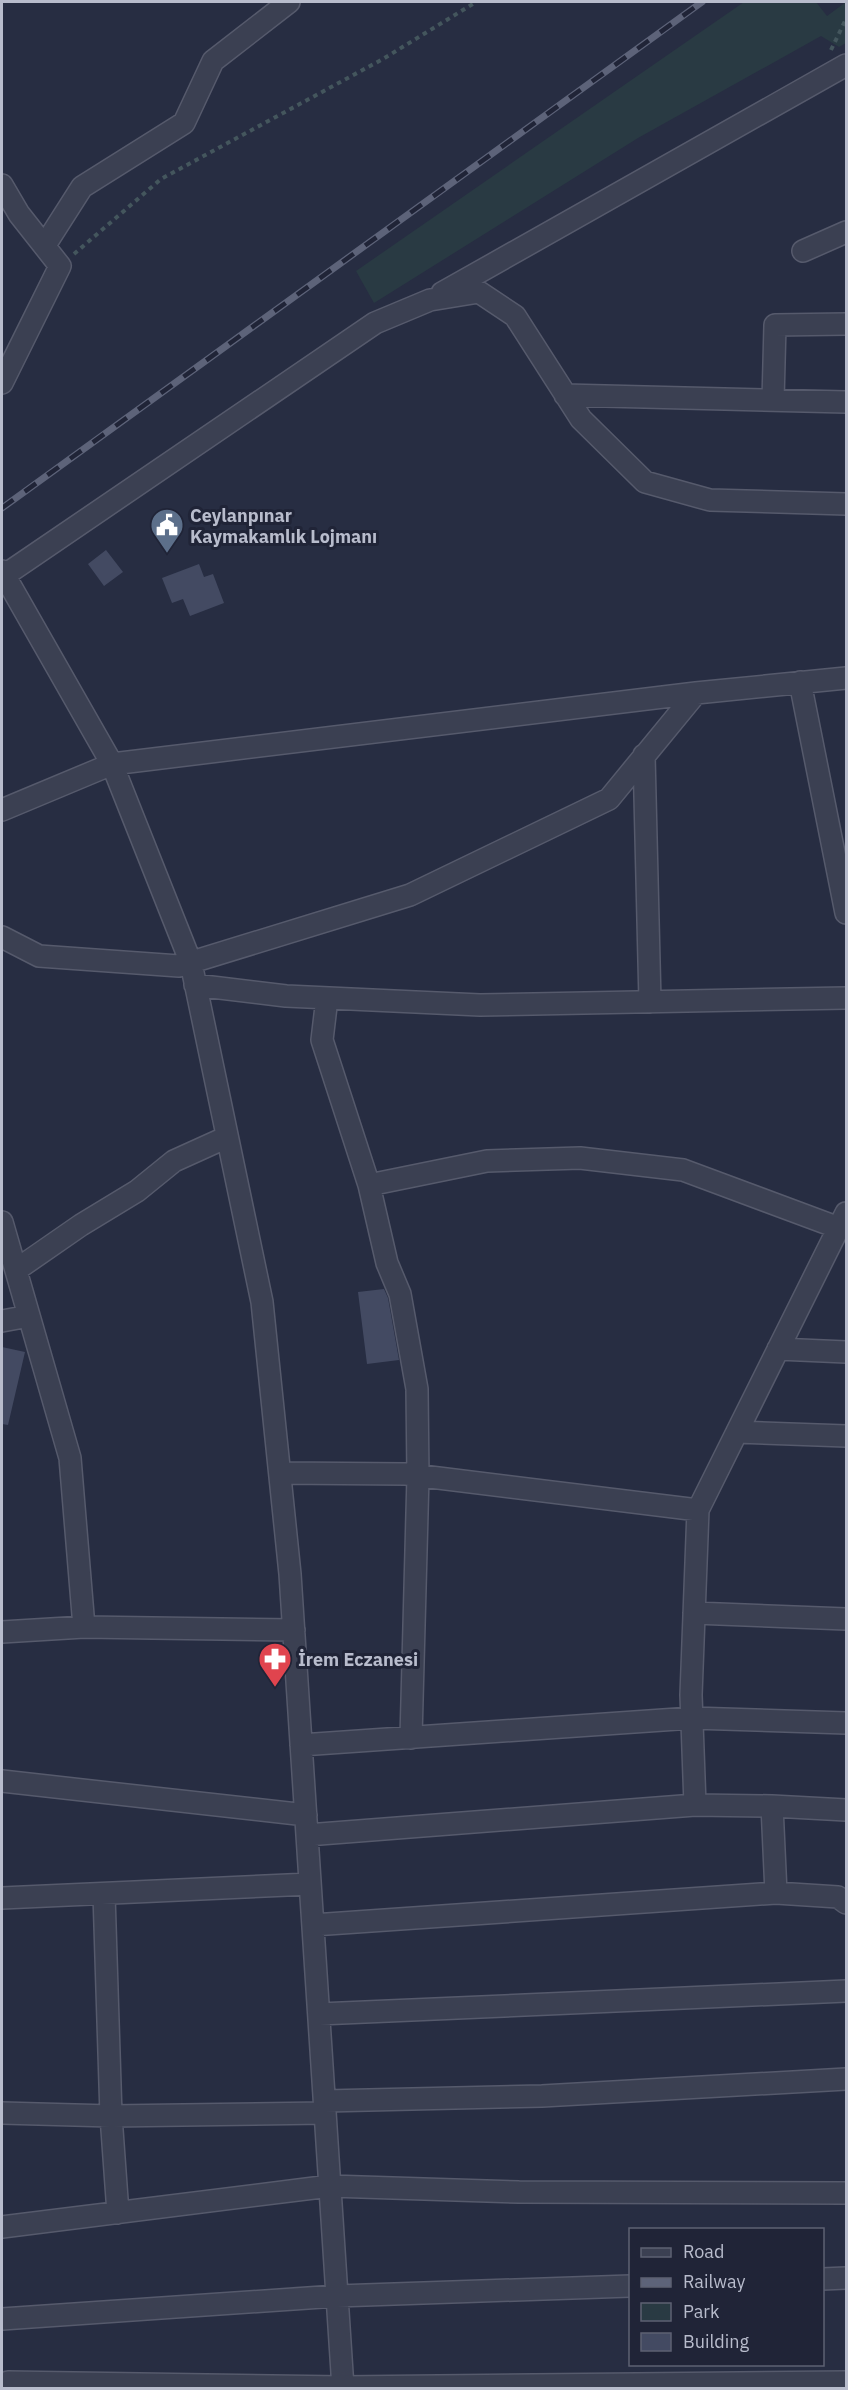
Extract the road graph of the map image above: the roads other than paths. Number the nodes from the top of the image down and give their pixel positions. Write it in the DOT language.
graph roads {
  1 [pos="289,2"];
  2 [pos="846,65"];
  3 [pos="2,185"];
  4 [pos="846,232"];
  5 [pos="45,245"];
  6 [pos="803,251"];
  7 [pos="430,300"];
  8 [pos="846,324"];
  9 [pos="2,383"];
  10 [pos="565,395"];
  11 [pos="772,400"];
  12 [pos="846,402"];
  13 [pos="846,504"];
  14 [pos="2,575"];
  15 [pos="846,678"];
  16 [pos="800,682"];
  17 [pos="696,693"];
  18 [pos="644,755"];
  19 [pos="112,765"];
  20 [pos="2,810"];
  21 [pos="846,913"];
  22 [pos="2,937"];
  23 [pos="191,963"];
  24 [pos="195,985"];
  25 [pos="327,998"];
  26 [pos="846,998"];
  27 [pos="650,1002"];
  28 [pos="227,1137"];
  29 [pos="369,1185"];
  30 [pos="843,1220"];
  31 [pos="2,1222"];
  32 [pos="16,1270"];
  33 [pos="29,1316"];
  34 [pos="2,1321"];
  35 [pos="778,1349"];
  36 [pos="846,1352"];
  37 [pos="737,1432"];
  38 [pos="846,1436"];
  39 [pos="280,1473"];
  40 [pos="418,1476"];
  41 [pos="698,1510"];
  42 [pos="694,1613"];
  43 [pos="846,1619"];
  44 [pos="84,1627"];
  45 [pos="294,1630"];
  46 [pos="2,1632"];
  47 [pos="692,1718"];
  48 [pos="846,1723"];
  49 [pos="411,1738"];
  50 [pos="301,1745"];
  51 [pos="2,1781"];
  52 [pos="695,1805"];
  53 [pos="772,1806"];
  54 [pos="846,1810"];
  55 [pos="307,1825"];
  56 [pos="310,1884"];
  57 [pos="776,1893"];
  58 [pos="104,1894"];
  59 [pos="2,1899"];
  60 [pos="846,1903"];
  61 [pos="313,1925"];
  62 [pos="846,1991"];
  63 [pos="319,2014"];
  64 [pos="846,2079"];
  65 [pos="325,2107"];
  66 [pos="2,2113"];
  67 [pos="111,2116"];
  68 [pos="330,2186"];
  69 [pos="846,2193"];
  70 [pos="118,2213"];
  71 [pos="2,2227"];
  72 [pos="846,2278"];
  73 [pos="824,2279"];
  74 [pos="629,2286"];
  75 [pos="337,2296"];
  76 [pos="2,2319"];
  77 [pos="8,2382"];
  78 [pos="846,2382"];
  79 [pos="343,2388"];
  1 -- 5 [label="street"];
  2 -- 7 [label="street"];
  3 -- 5 [label="street"];
  4 -- 6 [label="street"];
  5 -- 9 [label="street"];
  7 -- 10 [label="street"];
  7 -- 14 [label="street"];
  8 -- 11 [label="street"];
  10 -- 11 [label="street"];
  10 -- 13 [label="street"];
  11 -- 12 [label="street"];
  14 -- 19 [label="street"];
  15 -- 16 [label="street"];
  16 -- 17 [label="street"];
  16 -- 21 [label="street"];
  17 -- 18 [label="street"];
  17 -- 19 [label="street"];
  18 -- 23 [label="street"];
  18 -- 27 [label="street"];
  19 -- 20 [label="street"];
  19 -- 23 [label="street"];
  22 -- 23 [label="street"];
  23 -- 24 [label="street"];
  24 -- 25 [label="street"];
  24 -- 28 [label="street"];
  25 -- 27 [label="street"];
  25 -- 29 [label="street"];
  26 -- 27 [label="street"];
  28 -- 32 [label="street"];
  28 -- 39 [label="street"];
  29 -- 30 [label="street"];
  29 -- 40 [label="street"];
  30 -- 35 [label="street"];
  31 -- 32 [label="street"];
  32 -- 33 [label="street"];
  33 -- 34 [label="street"];
  33 -- 44 [label="street"];
  35 -- 36 [label="street"];
  35 -- 37 [label="street"];
  37 -- 38 [label="street"];
  37 -- 41 [label="street"];
  39 -- 40 [label="street"];
  39 -- 45 [label="street"];
  40 -- 41 [label="street"];
  40 -- 49 [label="street"];
  41 -- 42 [label="street"];
  42 -- 43 [label="street"];
  42 -- 47 [label="street"];
  44 -- 45 [label="street"];
  44 -- 46 [label="street"];
  45 -- 50 [label="street"];
  47 -- 48 [label="street"];
  47 -- 49 [label="street"];
  47 -- 52 [label="street"];
  49 -- 50 [label="street"];
  50 -- 55 [label="street"];
  51 -- 55 [label="street"];
  52 -- 53 [label="street"];
  52 -- 55 [label="street"];
  53 -- 54 [label="street"];
  53 -- 57 [label="street"];
  55 -- 56 [label="street"];
  56 -- 58 [label="street"];
  56 -- 61 [label="street"];
  57 -- 60 [label="street"];
  57 -- 61 [label="street"];
  58 -- 59 [label="street"];
  58 -- 67 [label="street"];
  61 -- 63 [label="street"];
  62 -- 63 [label="street"];
  63 -- 65 [label="street"];
  64 -- 65 [label="street"];
  65 -- 67 [label="street"];
  65 -- 68 [label="street"];
  66 -- 67 [label="street"];
  67 -- 70 [label="street"];
  68 -- 69 [label="street"];
  68 -- 70 [label="street"];
  68 -- 75 [label="street"];
  70 -- 71 [label="street"];
  72 -- 73 [label="street"];
  74 -- 75 [label="street"];
  75 -- 76 [label="street"];
  75 -- 79 [label="street"];
  77 -- 79 [label="street"];
  78 -- 79 [label="street"];
}
